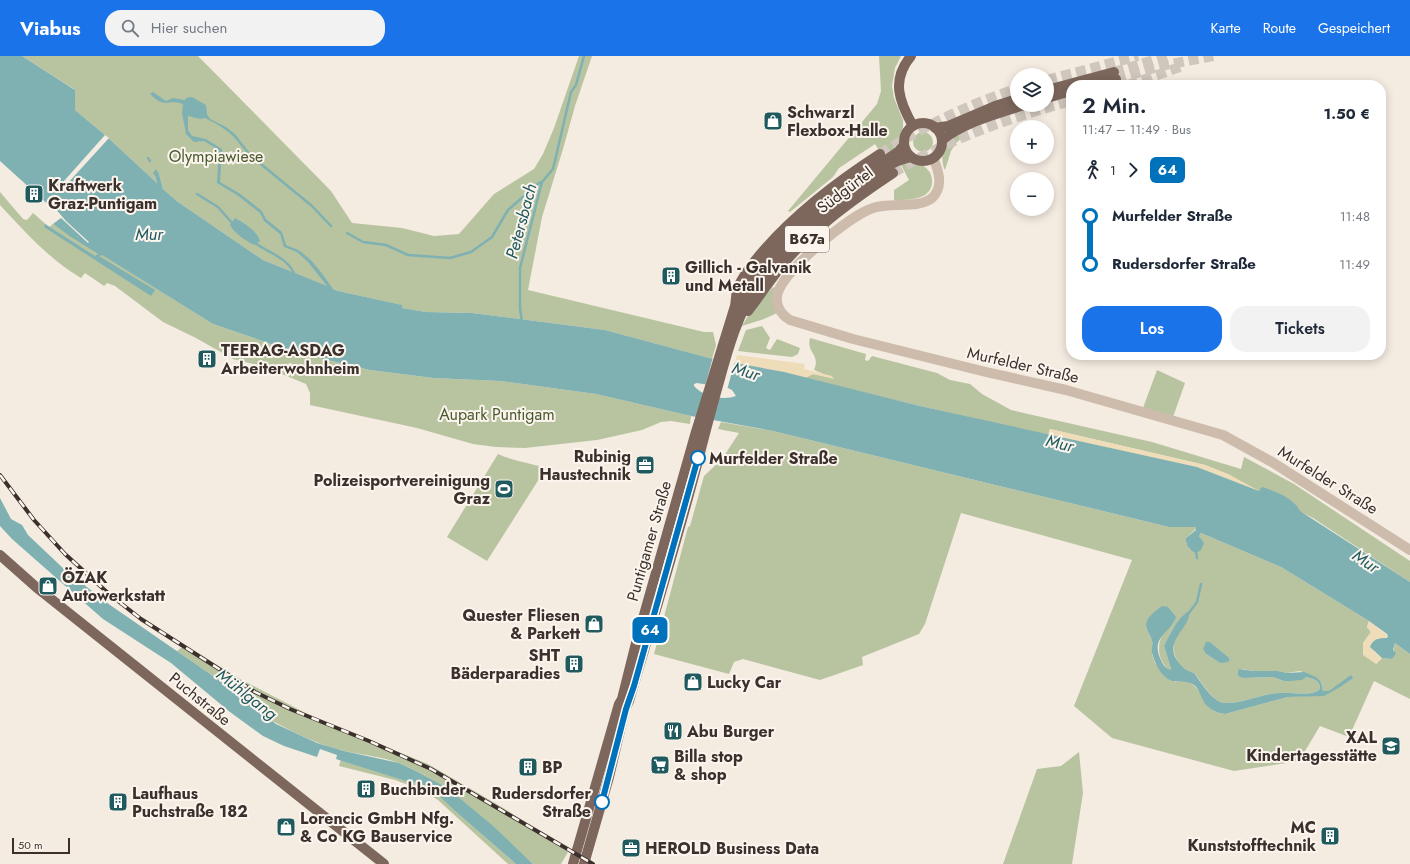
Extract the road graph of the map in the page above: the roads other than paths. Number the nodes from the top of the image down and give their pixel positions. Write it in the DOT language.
graph roads {
  1 [pos="911,56"];
  2 [pos="1092,80"];
  3 [pos="1104,80"];
  4 [pos="1066,86"];
  5 [pos="1054,88"];
  6 [pos="1066,93"];
  7 [pos="1054,96"];
  8 [pos="1010,101"];
  9 [pos="1010,110"];
  10 [pos="913,126"];
  11 [pos="935,128"];
  12 [pos="942,140"];
  13 [pos="904,145"];
  14 [pos="880,154"];
  15 [pos="911,157"];
  16 [pos="933,158"];
  17 [pos="893,173"];
  18 [pos="735,306"];
  19 [pos="739,322"];
  20 [pos="725,347"];
  21 [pos="699,436"];
  22 [pos="1410,550"];
  23 [pos="0,555"];
  24 [pos="384,864"];
  25 [pos="573,864"];
  26 [pos="584,864"];
  1 -- 10 [label="main road"];
  2 -- 3 [label="main road"];
  4 -- 5 [label="main road"];
  6 -- 7 [label="main road"];
  8 -- 11 [label="main road"];
  9 -- 12 [label="main road"];
  10 -- 11 [label="main road"];
  10 -- 13 [label="main road"];
  11 -- 12 [label="main road"];
  12 -- 16 [label="main road"];
  13 -- 15 [label="main road"];
  13 -- 18 [label="main road"];
  14 -- 18 [label="main road, Südgürtel / B67a"];
  15 -- 16 [label="main road"];
  15 -- 19 [label="main road"];
  16 -- 22 [label="street, Murfelder Straße"];
  17 -- 19 [label="main road, Südgürtel / B67a"];
  18 -- 20 [label="main road, B67a"];
  19 -- 20 [label="main road, B67a"];
  20 -- 21 [label="main road, B67a"];
  21 -- 25 [label="main road, Puntigamer Straße / B67a"];
  21 -- 26 [label="main road, Puntigamer Straße / B67a"];
  23 -- 24 [label="main road, Puchstraße"];
}
